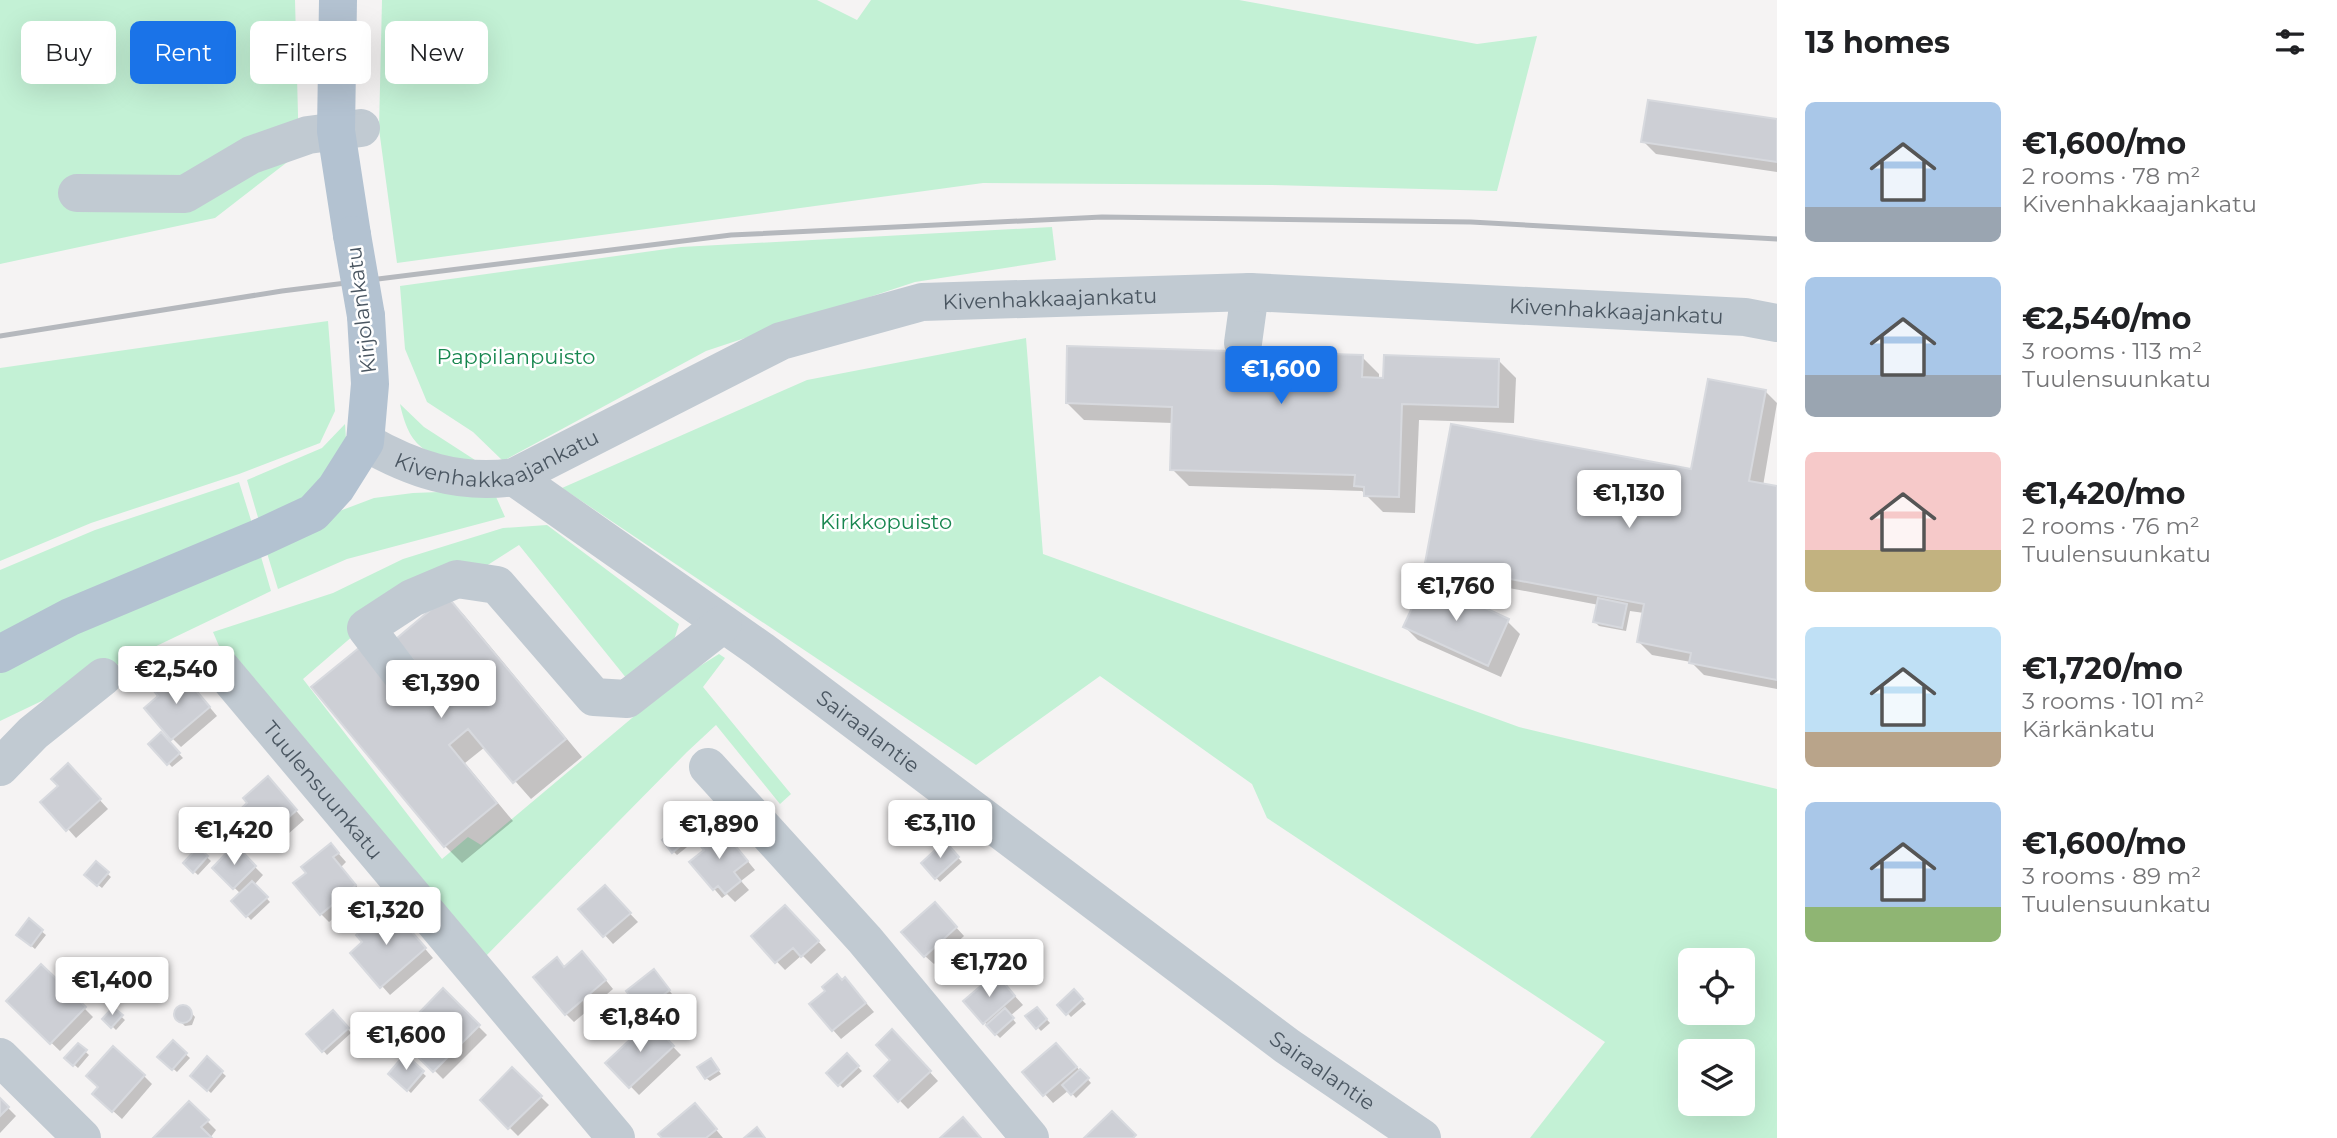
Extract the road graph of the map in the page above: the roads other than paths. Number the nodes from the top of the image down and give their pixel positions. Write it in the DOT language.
graph roads {
  1 [pos="338,0"];
  2 [pos="349,130"];
  3 [pos="77,193"];
  4 [pos="1250,292"];
  5 [pos="1777,323"];
  6 [pos="1243,343"];
  7 [pos="365,442"];
  8 [pos="514,477"];
  9 [pos="723,624"];
  10 [pos="0,654"];
  11 [pos="220,668"];
  12 [pos="103,677"];
  13 [pos="408,682"];
  14 [pos="0,767"];
  15 [pos="708,767"];
  16 [pos="0,1057"];
  17 [pos="82,1138"];
  18 [pos="616,1138"];
  19 [pos="1030,1138"];
  20 [pos="1422,1138"];
  1 -- 2 [label="main road, Kirjolankatu"];
  2 -- 3 [label="street"];
  2 -- 7 [label="main road, Kirjolankatu, bridge"];
  4 -- 5 [label="street, Kivenhakkaajankatu"];
  4 -- 6 [label="street"];
  4 -- 8 [label="street, Kivenhakkaajankatu"];
  7 -- 8 [label="street, Kivenhakkaajankatu"];
  7 -- 10 [label="main road, Kirjolankatu"];
  8 -- 9 [label="street, Sairaalantie"];
  9 -- 13 [label="street"];
  9 -- 20 [label="street, Sairaalantie"];
  11 -- 18 [label="street, Tuulensuunkatu"];
  12 -- 14 [label="street"];
  15 -- 19 [label="street"];
  16 -- 17 [label="street"];
}
